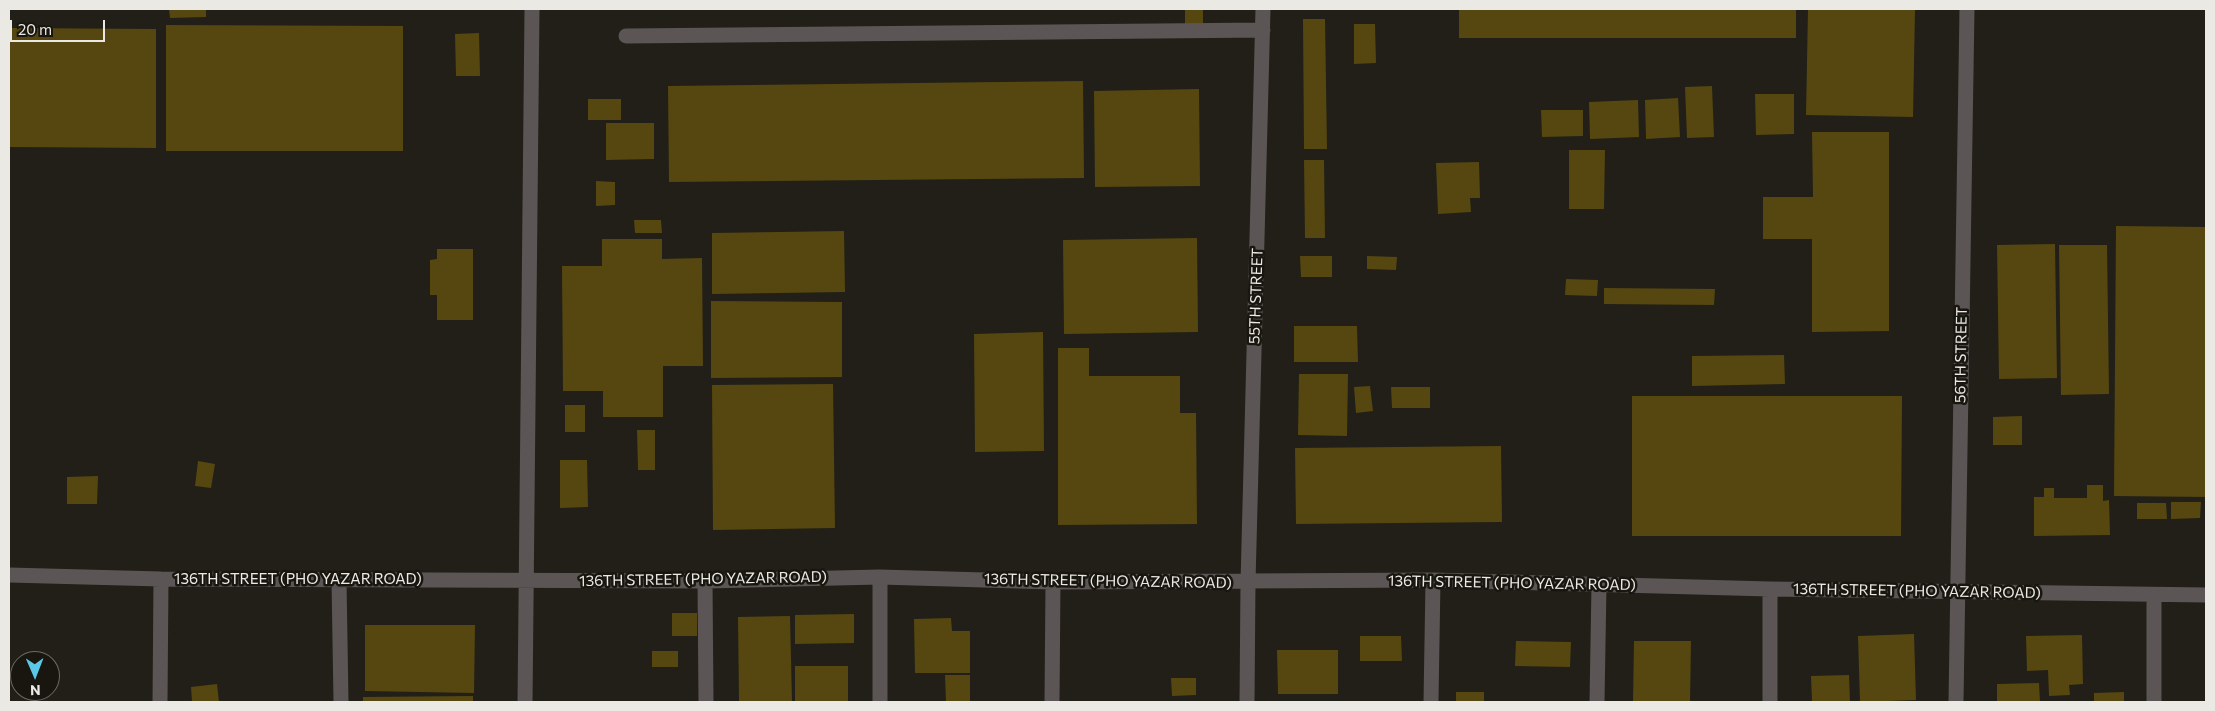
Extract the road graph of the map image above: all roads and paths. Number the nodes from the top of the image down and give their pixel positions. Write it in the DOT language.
graph roads {
  1 [pos="532,9"];
  2 [pos="1263,9"];
  3 [pos="1965,13"];
  4 [pos="1263,30"];
  5 [pos="626,36"];
  6 [pos="9,575"];
  7 [pos="880,577"];
  8 [pos="161,579"];
  9 [pos="339,580"];
  10 [pos="1433,580"];
  11 [pos="527,581"];
  12 [pos="705,581"];
  13 [pos="1053,582"];
  14 [pos="1248,582"];
  15 [pos="1598,585"];
  16 [pos="1770,589"];
  17 [pos="1956,592"];
  18 [pos="2154,595"];
  19 [pos="2206,595"];
  20 [pos="160,702"];
  21 [pos="341,702"];
  22 [pos="525,702"];
  23 [pos="706,702"];
  24 [pos="880,702"];
  25 [pos="1052,702"];
  26 [pos="1247,702"];
  27 [pos="1430,702"];
  28 [pos="1597,702"];
  29 [pos="1770,702"];
  30 [pos="1956,702"];
  31 [pos="2154,702"];
  1 -- 11 [label="street"];
  2 -- 4 [label="street, 55TH STREET"];
  3 -- 17 [label="street, 56TH STREET"];
  4 -- 5 [label="street"];
  4 -- 14 [label="street, 55TH STREET"];
  6 -- 8 [label="street, 136TH STREET (PHO YAZAR ROAD)"];
  7 -- 12 [label="street, 136TH STREET (PHO YAZAR ROAD)"];
  7 -- 13 [label="street, 136TH STREET (PHO YAZAR ROAD)"];
  7 -- 24 [label="street"];
  8 -- 9 [label="street, 136TH STREET (PHO YAZAR ROAD)"];
  8 -- 20 [label="street"];
  9 -- 11 [label="street, 136TH STREET (PHO YAZAR ROAD)"];
  9 -- 21 [label="street"];
  10 -- 14 [label="street, 136TH STREET (PHO YAZAR ROAD)"];
  10 -- 15 [label="street, 136TH STREET (PHO YAZAR ROAD)"];
  10 -- 27 [label="street"];
  11 -- 12 [label="street, 136TH STREET (PHO YAZAR ROAD)"];
  11 -- 22 [label="street"];
  12 -- 23 [label="street"];
  13 -- 14 [label="street, 136TH STREET (PHO YAZAR ROAD)"];
  13 -- 25 [label="street"];
  14 -- 26 [label="street, 55TH STREET"];
  15 -- 16 [label="street, 136TH STREET (PHO YAZAR ROAD)"];
  15 -- 28 [label="street"];
  16 -- 17 [label="street, 136TH STREET (PHO YAZAR ROAD)"];
  16 -- 29 [label="street"];
  17 -- 18 [label="street, 136TH STREET (PHO YAZAR ROAD)"];
  17 -- 30 [label="street, 56TH STREET"];
  18 -- 19 [label="street, 136TH STREET (PHO YAZAR ROAD)"];
  18 -- 31 [label="street"];
}
